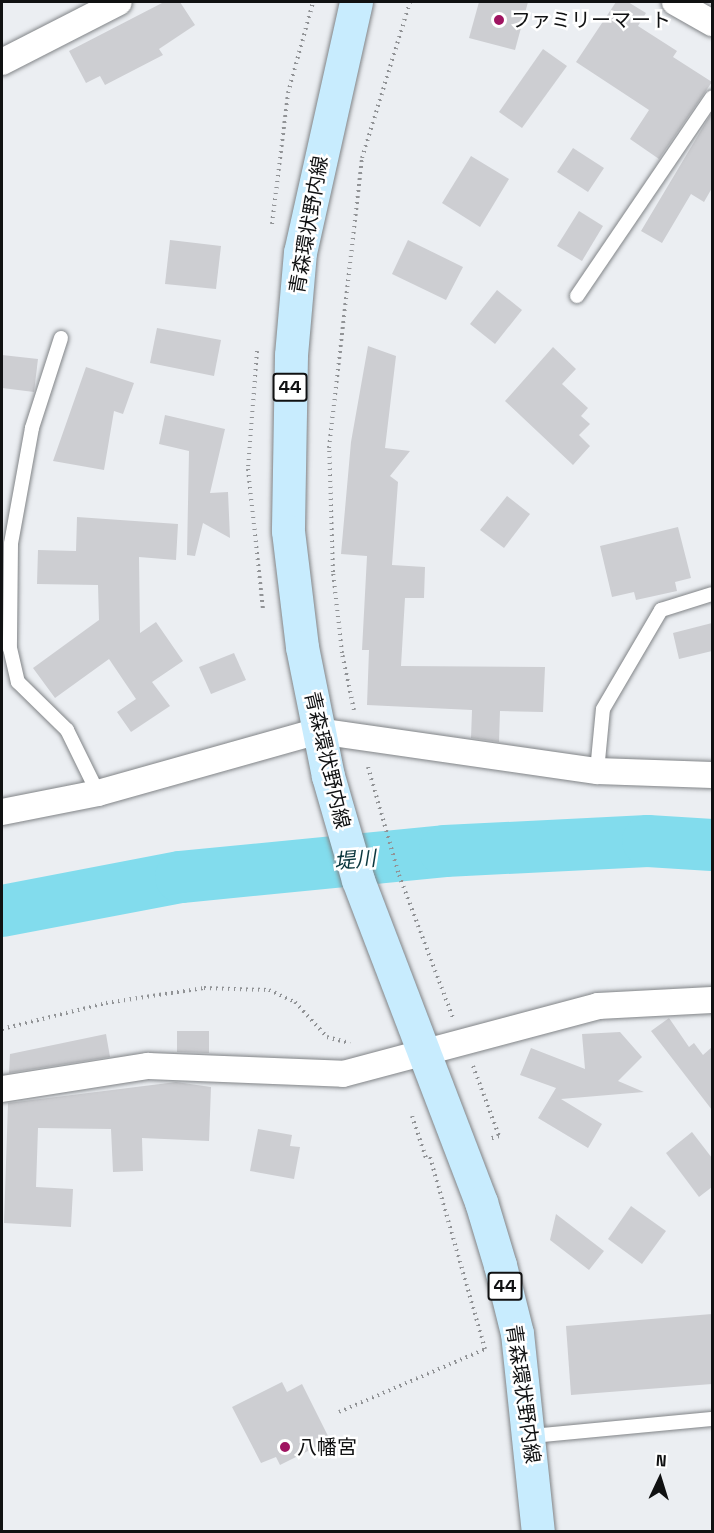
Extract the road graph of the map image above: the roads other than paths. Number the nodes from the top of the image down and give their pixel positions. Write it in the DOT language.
graph roads {
  1 [pos="119,2"];
  2 [pos="356,2"];
  3 [pos="675,2"];
  4 [pos="712,23"];
  5 [pos="2,62"];
  6 [pos="712,97"];
  7 [pos="577,296"];
  8 [pos="61,338"];
  9 [pos="712,594"];
  10 [pos="318,731"];
  11 [pos="597,771"];
  12 [pos="712,775"];
  13 [pos="98,793"];
  14 [pos="2,812"];
  15 [pos="712,1000"];
  16 [pos="422,1053"];
  17 [pos="2,1089"];
  18 [pos="712,1419"];
  19 [pos="531,1436"];
  20 [pos="538,1532"];
  1 -- 5 [label="street"];
  2 -- 10 [label="main road, 青森環状野内線 / 44"];
  3 -- 4 [label="street"];
  6 -- 7 [label="lane"];
  8 -- 13 [label="lane"];
  9 -- 11 [label="lane"];
  10 -- 11 [label="street"];
  10 -- 13 [label="street"];
  10 -- 16 [label="main road, 青森環状野内線 / 44"];
  11 -- 12 [label="street"];
  13 -- 14 [label="street"];
  15 -- 16 [label="street"];
  16 -- 17 [label="street"];
  16 -- 19 [label="main road, 青森環状野内線 / 44"];
  18 -- 19 [label="lane"];
  19 -- 20 [label="main road, 青森環状野内線 / 44"];
}
